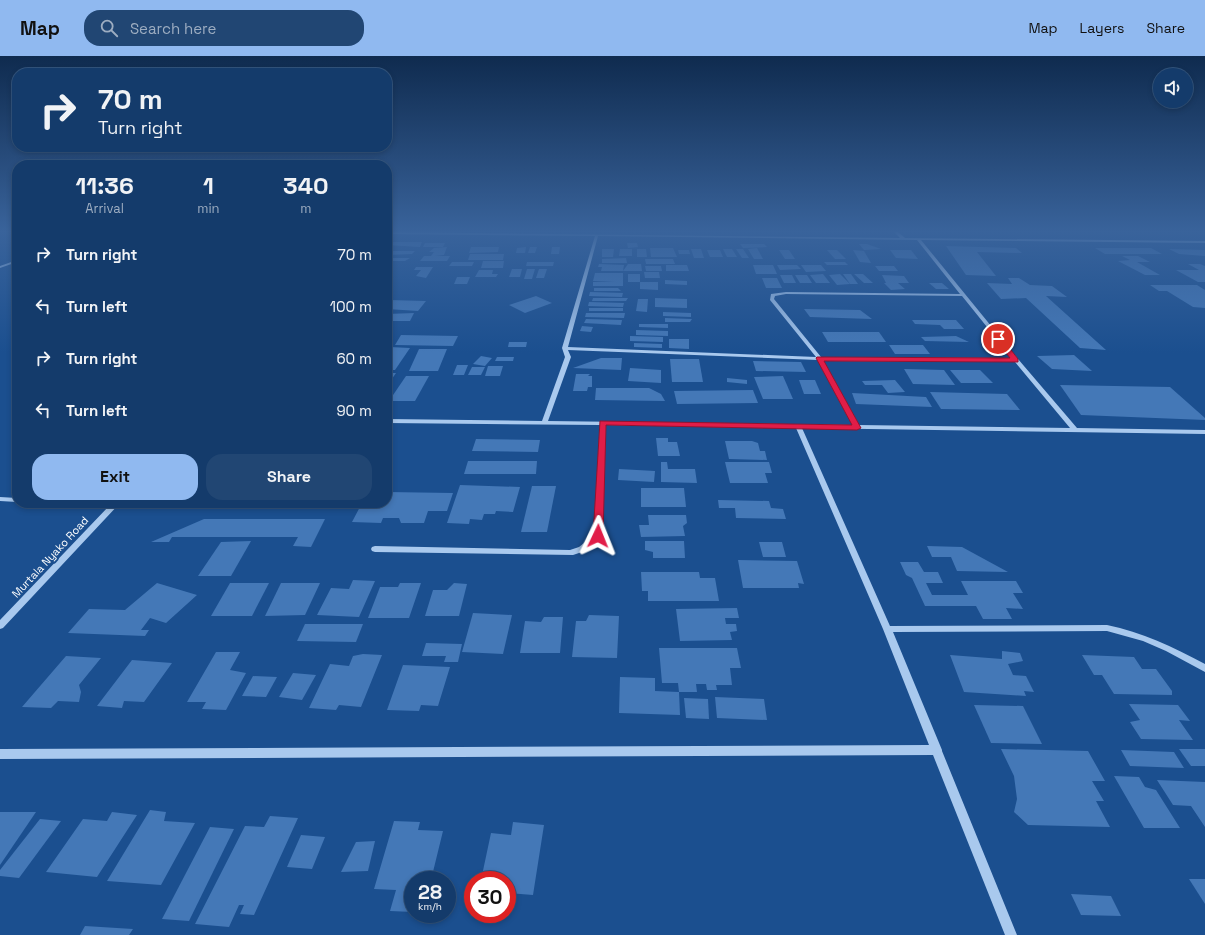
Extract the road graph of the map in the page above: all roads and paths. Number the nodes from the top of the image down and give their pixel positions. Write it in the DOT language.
graph roads {
  1 [pos="587,271"];
  2 [pos="944,271"];
  3 [pos="964,295"];
  4 [pos="565,348"];
  5 [pos="820,358"];
  6 [pos="1016,360"];
  7 [pos="392,421"];
  8 [pos="545,422"];
  9 [pos="603,423"];
  10 [pos="799,427"];
  11 [pos="857,428"];
  12 [pos="1075,430"];
  13 [pos="1205,432"];
  14 [pos="0,500"];
  15 [pos="12,500"];
  16 [pos="111,508"];
  17 [pos="375,549"];
  18 [pos="0,626"];
  19 [pos="887,629"];
  20 [pos="1205,668"];
  21 [pos="937,750"];
  22 [pos="0,754"];
  23 [pos="1011,935"];
  1 -- 4 [label="street"];
  2 -- 3 [label="street"];
  3 -- 5 [label="street"];
  3 -- 6 [label="street"];
  4 -- 5 [label="street"];
  4 -- 8 [label="street"];
  5 -- 6 [label="street"];
  5 -- 11 [label="street"];
  6 -- 12 [label="street"];
  7 -- 8 [label="street"];
  8 -- 9 [label="street"];
  9 -- 10 [label="street"];
  9 -- 17 [label="street"];
  10 -- 11 [label="street"];
  10 -- 19 [label="street"];
  11 -- 12 [label="street"];
  12 -- 13 [label="street"];
  14 -- 15 [label="street"];
  16 -- 18 [label="street, Murtala Nyako Road"];
  19 -- 20 [label="street"];
  19 -- 21 [label="street"];
  21 -- 22 [label="street"];
  21 -- 23 [label="street"];
}
